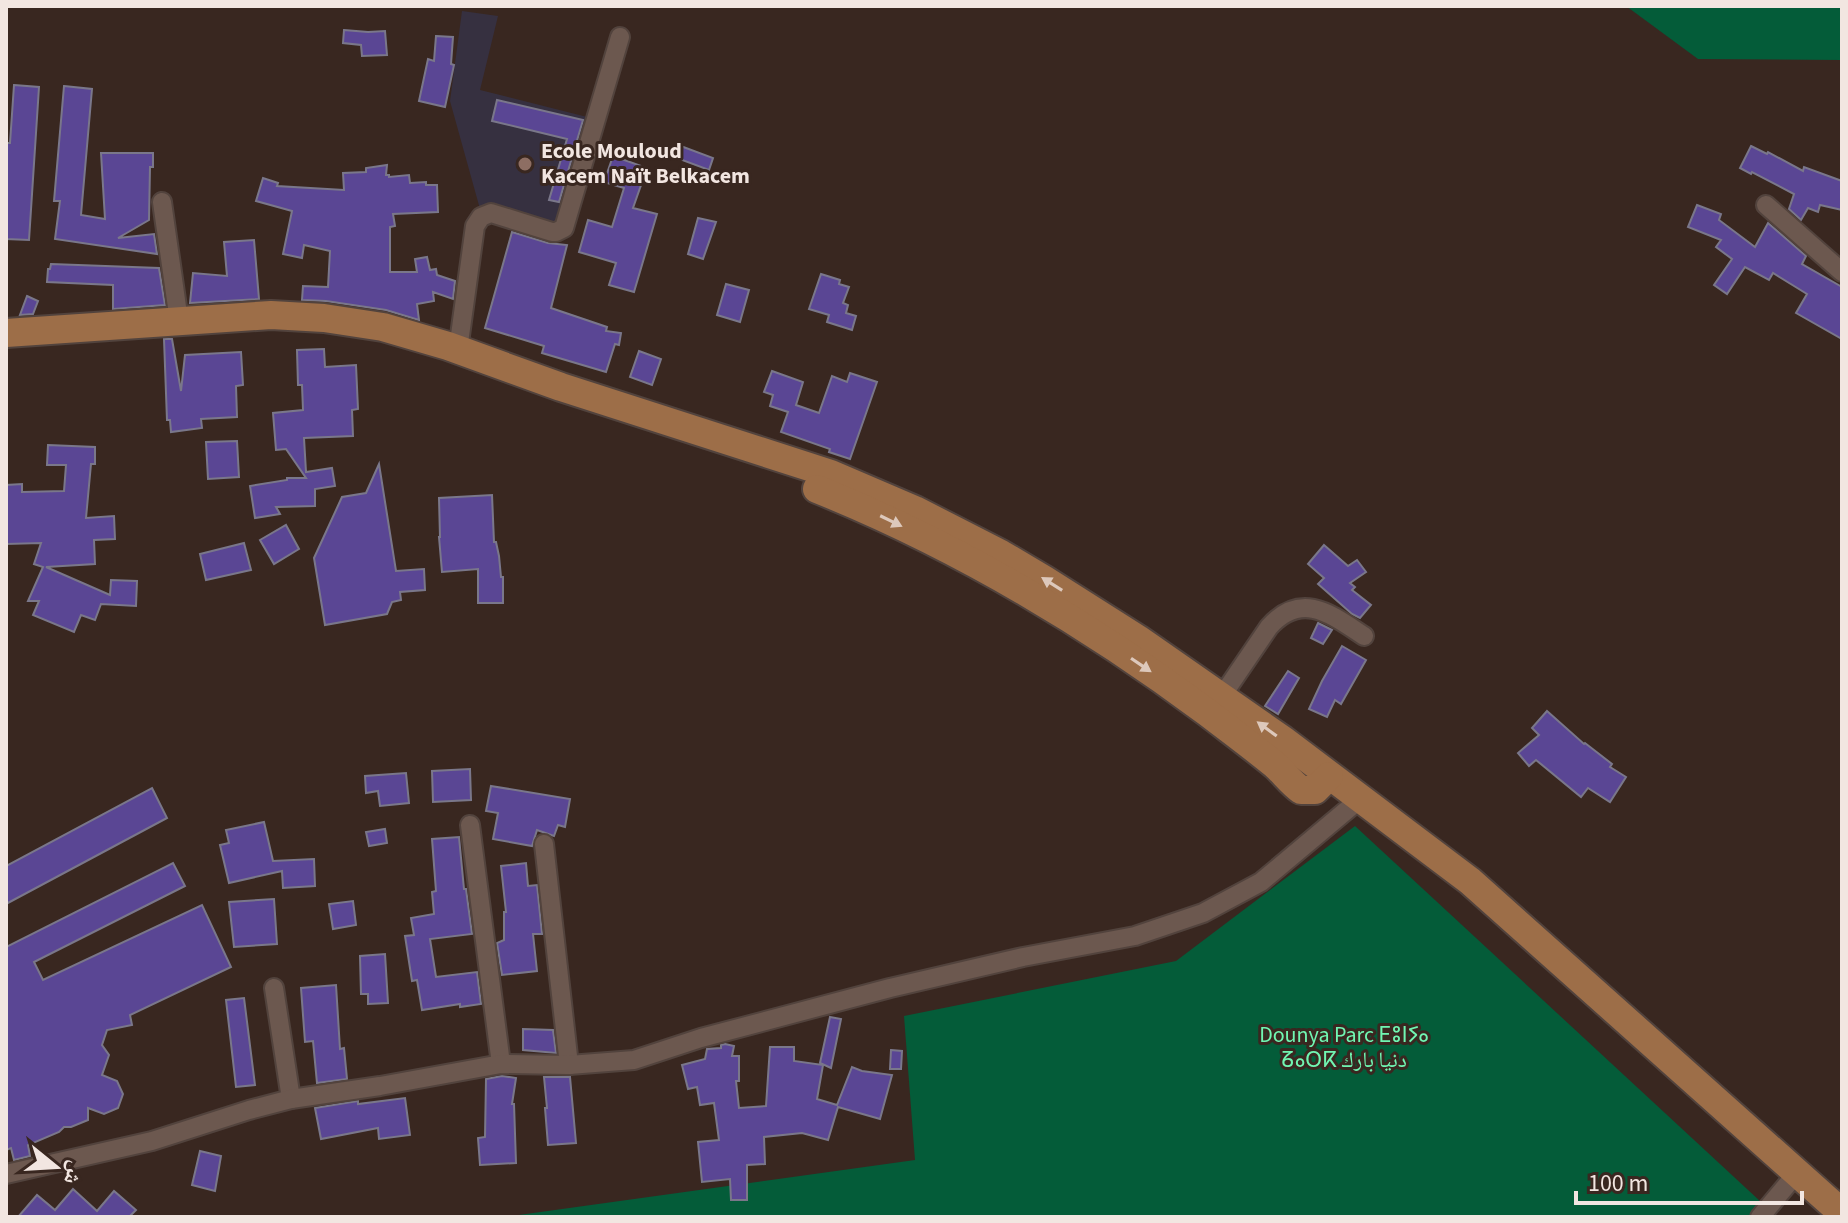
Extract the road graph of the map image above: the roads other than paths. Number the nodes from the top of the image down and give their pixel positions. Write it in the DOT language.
graph roads {
  1 [pos="620,37"];
  2 [pos="162,202"];
  3 [pos="1766,205"];
  4 [pos="1842,272"];
  5 [pos="179,321"];
  6 [pos="6,333"];
  7 [pos="458,350"];
  8 [pos="6,352"];
  9 [pos="1364,636"];
  10 [pos="1222,696"];
  11 [pos="1329,776"];
  12 [pos="1360,799"];
  13 [pos="470,825"];
  14 [pos="544,844"];
  15 [pos="274,988"];
  16 [pos="501,1064"];
  17 [pos="569,1065"];
  18 [pos="291,1099"];
  19 [pos="1797,1173"];
  20 [pos="6,1174"];
  21 [pos="1842,1213"];
  22 [pos="1760,1217"];
  1 -- 7 [label="street"];
  2 -- 5 [label="street"];
  3 -- 4 [label="street"];
  5 -- 6 [label="main road"];
  5 -- 7 [label="main road"];
  10 -- 7 [label="main road, one-way"];
  8 -- 11 [label="main road, one-way"];
  9 -- 10 [label="street"];
  11 -- 10 [label="main road, one-way"];
  11 -- 12 [label="main road"];
  12 -- 17 [label="street"];
  12 -- 19 [label="main road"];
  13 -- 16 [label="street"];
  14 -- 17 [label="street"];
  15 -- 18 [label="street"];
  16 -- 17 [label="street"];
  16 -- 18 [label="street"];
  18 -- 20 [label="street"];
  19 -- 21 [label="main road"];
  19 -- 22 [label="street"];
}
